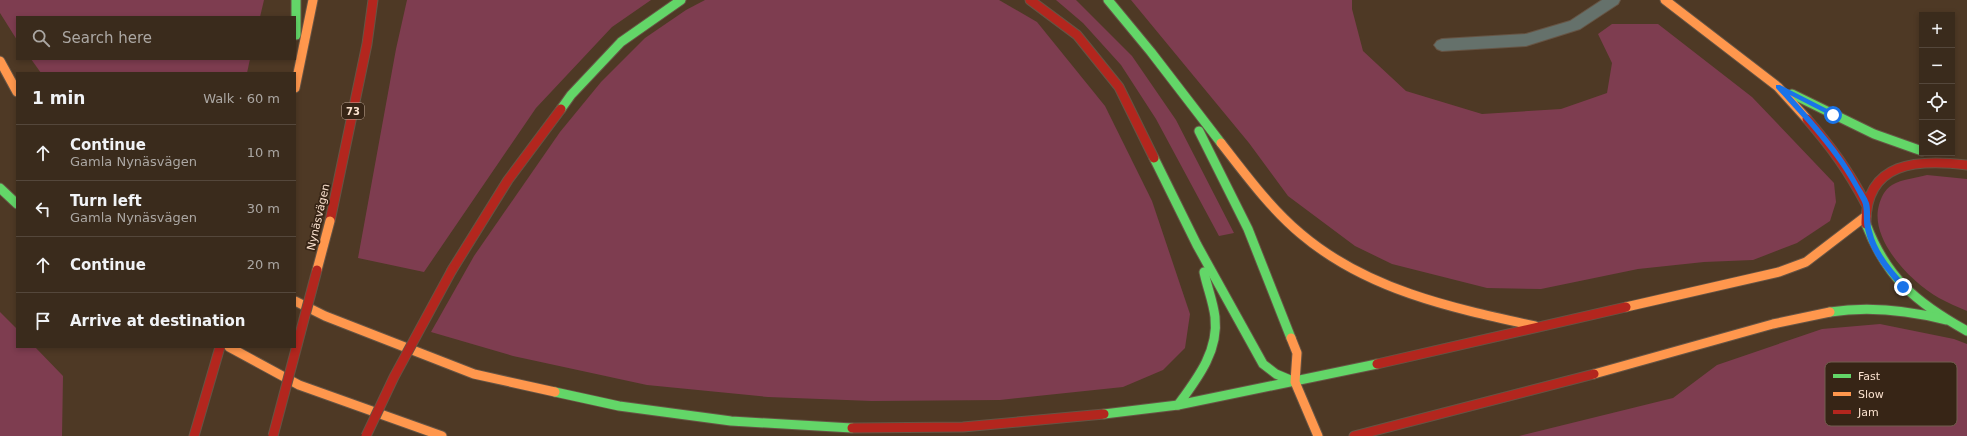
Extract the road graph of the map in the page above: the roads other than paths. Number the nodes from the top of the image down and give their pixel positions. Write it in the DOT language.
graph roads {
  1 [pos="296,0"];
  2 [pos="313,0"];
  3 [pos="373,0"];
  4 [pos="681,0"];
  5 [pos="1030,0"];
  6 [pos="1108,0"];
  7 [pos="1613,0"];
  8 [pos="1665,0"];
  9 [pos="296,16"];
  10 [pos="1442,45"];
  11 [pos="295,60"];
  12 [pos="0,61"];
  13 [pos="295,72"];
  14 [pos="1172,80"];
  15 [pos="296,82"];
  16 [pos="1778,87"];
  17 [pos="16,90"];
  18 [pos="1919,150"];
  19 [pos="1938,156"];
  20 [pos="1963,164"];
  21 [pos="0,188"];
  22 [pos="16,203"];
  23 [pos="1866,204"];
  24 [pos="1866,216"];
  25 [pos="1197,245"];
  26 [pos="296,302"];
  27 [pos="1946,320"];
  28 [pos="1540,327"];
  29 [pos="1967,331"];
  30 [pos="220,348"];
  31 [pos="231,348"];
  32 [pos="1295,382"];
  33 [pos="1178,405"];
  34 [pos="194,436"];
  35 [pos="273,436"];
  36 [pos="366,436"];
  37 [pos="442,436"];
  38 [pos="1318,436"];
  39 [pos="1354,436"];
  1 -- 9 [label="main road"];
  2 -- 15 [label="main road"];
  3 -- 35 [label="main road, Nynäsvägen / 73, bridge"];
  4 -- 36 [label="main road, bridge"];
  5 -- 25 [label="main road"];
  6 -- 14 [label="main road"];
  7 -- 10 [label="lane"];
  8 -- 16 [label="main road"];
  11 -- 13 [label="main road"];
  12 -- 17 [label="main road"];
  14 -- 28 [label="main road"];
  14 -- 32 [label="main road"];
  16 -- 18 [label="main road"];
  16 -- 23 [label="main road"];
  19 -- 20 [label="main road"];
  20 -- 23 [label="main road"];
  21 -- 22 [label="main road"];
  23 -- 24 [label="main road"];
  24 -- 27 [label="main road"];
  24 -- 28 [label="main road"];
  25 -- 32 [label="main road"];
  25 -- 33 [label="main road"];
  26 -- 33 [label="main road"];
  27 -- 29 [label="main road"];
  27 -- 39 [label="main road"];
  28 -- 32 [label="main road"];
  30 -- 34 [label="main road"];
  31 -- 37 [label="main road"];
  32 -- 33 [label="main road"];
  32 -- 38 [label="main road"];
}
